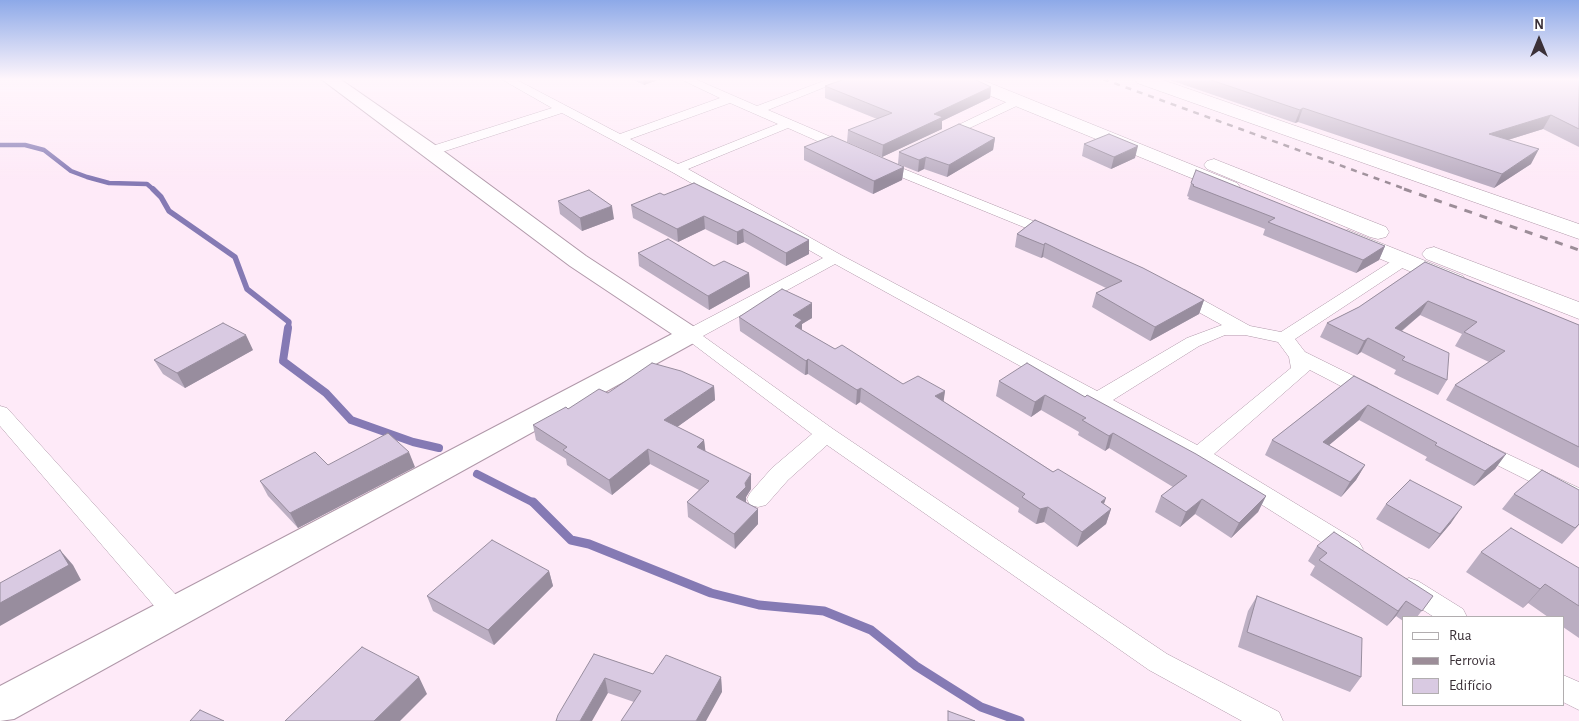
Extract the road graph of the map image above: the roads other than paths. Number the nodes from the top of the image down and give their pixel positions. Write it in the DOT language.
graph roads {
  1 [pos="377,113"];
  2 [pos="551,113"];
  3 [pos="569,113"];
  4 [pos="690,113"];
  5 [pos="763,113"];
  6 [pos="992,113"];
  7 [pos="1049,113"];
  8 [pos="1075,113"];
  9 [pos="1239,113"];
  10 [pos="788,124"];
  11 [pos="619,139"];
  12 [pos="932,141"];
  13 [pos="431,151"];
  14 [pos="898,156"];
  15 [pos="881,164"];
  16 [pos="1200,167"];
  17 [pos="677,169"];
  18 [pos="1579,232"];
  19 [pos="1066,239"];
  20 [pos="835,258"];
  21 [pos="1404,260"];
  22 [pos="1162,285"];
  23 [pos="1579,311"];
  24 [pos="1560,325"];
  25 [pos="1245,330"];
  26 [pos="690,335"];
  27 [pos="1284,338"];
  28 [pos="1298,356"];
  29 [pos="1098,400"];
  30 [pos="1386,400"];
  31 [pos="0,413"];
  32 [pos="826,434"];
  33 [pos="1465,440"];
  34 [pos="1199,455"];
  35 [pos="1579,498"];
  36 [pos="758,499"];
  37 [pos="1365,559"];
  38 [pos="1398,581"];
  39 [pos="176,613"];
  40 [pos="1452,616"];
  41 [pos="1564,688"];
  42 [pos="1579,697"];
  43 [pos="0,706"];
  44 [pos="1269,721"];
  1 -- 13 [label="street"];
  2 -- 13 [label="street"];
  3 -- 11 [label="street"];
  4 -- 11 [label="street"];
  5 -- 10 [label="street"];
  6 -- 12 [label="street"];
  7 -- 16 [label="main road"];
  8 -- 16 [label="main road"];
  9 -- 18 [label="main road"];
  10 -- 15 [label="street"];
  10 -- 17 [label="street"];
  11 -- 17 [label="street"];
  13 -- 26 [label="street"];
  14 -- 15 [label="street"];
  15 -- 19 [label="street"];
  16 -- 21 [label="main road"];
  16 -- 23 [label="main road"];
  17 -- 20 [label="street"];
  20 -- 26 [label="street"];
  20 -- 29 [label="street"];
  21 -- 24 [label="main road"];
  21 -- 27 [label="street"];
  22 -- 25 [label="street"];
  25 -- 27 [label="street"];
  25 -- 29 [label="street"];
  26 -- 32 [label="street"];
  26 -- 39 [label="street"];
  27 -- 28 [label="street"];
  28 -- 30 [label="street"];
  28 -- 34 [label="street"];
  29 -- 34 [label="street"];
  31 -- 39 [label="street"];
  32 -- 36 [label="street"];
  32 -- 44 [label="street"];
  33 -- 35 [label="street"];
  34 -- 37 [label="street"];
  38 -- 40 [label="street"];
  39 -- 43 [label="street"];
  41 -- 42 [label="street"];
}
